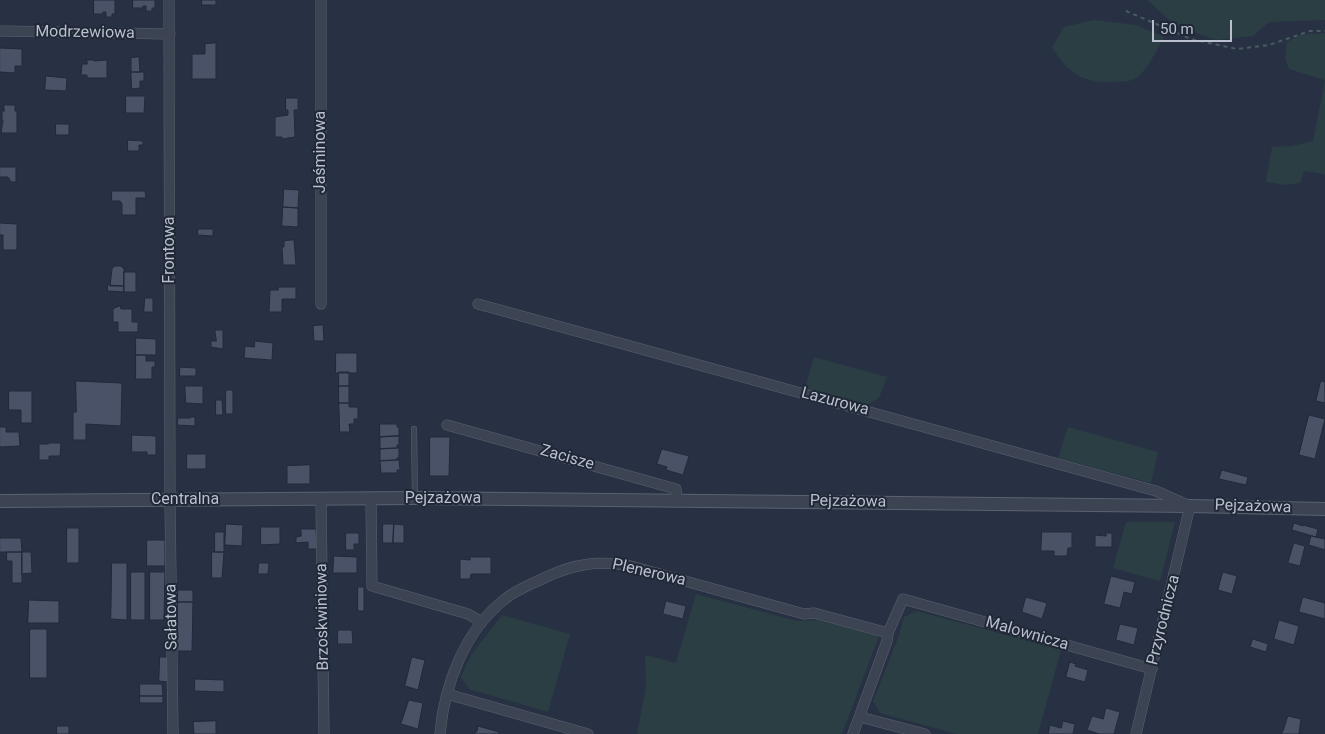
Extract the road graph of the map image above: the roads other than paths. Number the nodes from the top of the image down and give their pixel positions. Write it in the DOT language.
graph roads {
  1 [pos="170,0"];
  2 [pos="321,0"];
  3 [pos="0,31"];
  4 [pos="170,34"];
  5 [pos="321,304"];
  6 [pos="478,304"];
  7 [pos="446,424"];
  8 [pos="414,429"];
  9 [pos="415,498"];
  10 [pos="321,499"];
  11 [pos="371,499"];
  12 [pos="0,501"];
  13 [pos="170,501"];
  14 [pos="676,501"];
  15 [pos="1190,506"];
  16 [pos="1325,509"];
  17 [pos="482,622"];
  18 [pos="888,633"];
  19 [pos="1152,669"];
  20 [pos="448,694"];
  21 [pos="860,717"];
  22 [pos="173,734"];
  23 [pos="324,734"];
  24 [pos="440,734"];
  25 [pos="588,734"];
  26 [pos="853,734"];
  27 [pos="925,734"];
  28 [pos="1136,734"];
  1 -- 4 [label="street, Frontowa"];
  2 -- 5 [label="street, Jaśminowa"];
  3 -- 4 [label="street, Modrzewiowa"];
  4 -- 13 [label="street, Frontowa"];
  6 -- 15 [label="street, Lazurowa"];
  7 -- 14 [label="street, Zacisze"];
  8 -- 9 [label="lane"];
  9 -- 11 [label="street, Pejzażowa"];
  9 -- 14 [label="street, Pejzażowa"];
  10 -- 11 [label="street, Centralna"];
  10 -- 13 [label="street, Centralna"];
  10 -- 23 [label="street, Brzoskwiniowa"];
  11 -- 17 [label="street"];
  12 -- 13 [label="street, Centralna"];
  13 -- 22 [label="street, Sałatowa"];
  14 -- 15 [label="street, Pejzażowa"];
  15 -- 16 [label="street, Pejzażowa"];
  15 -- 19 [label="street, Przyrodnicza"];
  17 -- 18 [label="street, Plenerowa"];
  17 -- 20 [label="street, Plenerowa"];
  18 -- 19 [label="street, Malownicza"];
  18 -- 21 [label="street"];
  19 -- 28 [label="street, Przyrodnicza"];
  20 -- 24 [label="street, Plenerowa"];
  20 -- 25 [label="street"];
  21 -- 26 [label="street"];
  21 -- 27 [label="street"];
}
